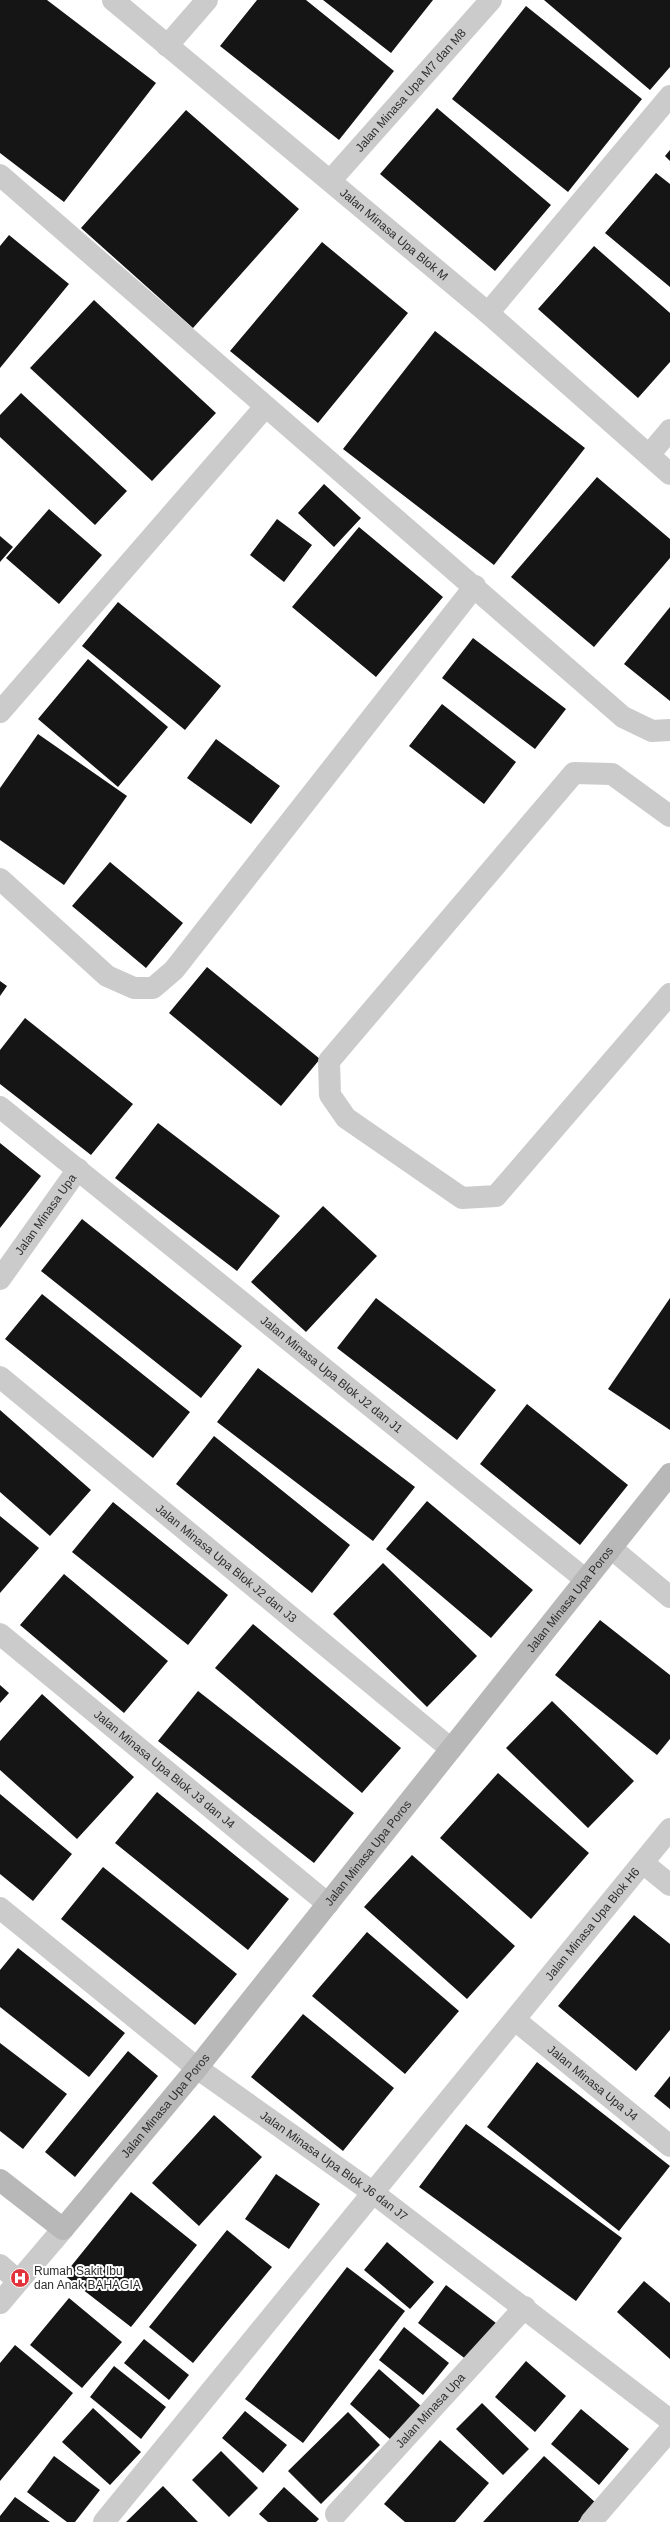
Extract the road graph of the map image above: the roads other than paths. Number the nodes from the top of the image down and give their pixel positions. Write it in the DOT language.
graph roads {
  1 [pos="113,0"];
  2 [pos="207,0"];
  3 [pos="490,0"];
  4 [pos="167,46"];
  5 [pos="670,96"];
  6 [pos="0,175"];
  7 [pos="331,180"];
  8 [pos="488,313"];
  9 [pos="265,407"];
  10 [pos="670,430"];
  11 [pos="649,455"];
  12 [pos="670,474"];
  13 [pos="475,586"];
  14 [pos="0,712"];
  15 [pos="670,730"];
  16 [pos="670,816"];
  17 [pos="0,879"];
  18 [pos="670,994"];
  19 [pos="0,1107"];
  20 [pos="78,1169"];
  21 [pos="0,1279"];
  22 [pos="0,1377"];
  23 [pos="670,1474"];
  24 [pos="611,1548"];
  25 [pos="586,1580"];
  26 [pos="670,1597"];
  27 [pos="0,1634"];
  28 [pos="452,1749"];
  29 [pos="670,1829"];
  30 [pos="642,1863"];
  31 [pos="670,1886"];
  32 [pos="328,1904"];
  33 [pos="0,1908"];
  34 [pos="515,2020"];
  35 [pos="197,2068"];
  36 [pos="670,2146"];
  37 [pos="0,2180"];
  38 [pos="372,2192"];
  39 [pos="63,2229"];
  40 [pos="0,2265"];
  41 [pos="18,2281"];
  42 [pos="0,2304"];
  43 [pos="524,2307"];
  44 [pos="670,2420"];
  45 [pos="670,2430"];
  46 [pos="336,2514"];
  47 [pos="104,2522"];
  48 [pos="591,2522"];
  1 -- 4 [label="street, Jalan Minasa Upa Blok M"];
  2 -- 4 [label="street"];
  3 -- 7 [label="street, Jalan Minasa Upa M7 dan M8"];
  4 -- 7 [label="street, Jalan Minasa Upa Blok M"];
  5 -- 8 [label="street"];
  6 -- 9 [label="street"];
  7 -- 8 [label="street, Jalan Minasa Upa Blok M"];
  8 -- 11 [label="street, Jalan Minasa Upa Blok M"];
  9 -- 13 [label="street"];
  9 -- 14 [label="street"];
  10 -- 11 [label="street"];
  11 -- 12 [label="street, Jalan Minasa Upa Blok M"];
  13 -- 15 [label="street"];
  13 -- 17 [label="street"];
  16 -- 18 [label="street"];
  19 -- 20 [label="street, Jalan Minasa Upa Blok J2 dan J1"];
  20 -- 21 [label="street, Jalan Minasa Upa"];
  20 -- 25 [label="street, Jalan Minasa Upa Blok J2 dan J1"];
  22 -- 28 [label="street, Jalan Minasa Upa Blok J2 dan J3"];
  23 -- 24 [label="street, Jalan Minasa Upa Poros"];
  24 -- 25 [label="street, Jalan Minasa Upa Poros"];
  24 -- 26 [label="street"];
  25 -- 28 [label="street, Jalan Minasa Upa Poros"];
  27 -- 32 [label="street, Jalan Minasa Upa Blok J3 dan J4"];
  28 -- 32 [label="street, Jalan Minasa Upa Poros"];
  29 -- 30 [label="street, Jalan Minasa Upa Blok H6"];
  30 -- 31 [label="street"];
  30 -- 34 [label="street, Jalan Minasa Upa Blok H6"];
  32 -- 35 [label="street, Jalan Minasa Upa Poros"];
  33 -- 35 [label="street, Jalan Minasa Upa Blok J6 dan J7"];
  34 -- 36 [label="street, Jalan Minasa Upa J4"];
  34 -- 38 [label="street, Jalan Minasa Upa Blok H6"];
  35 -- 38 [label="street, Jalan Minasa Upa Blok J6 dan J7"];
  35 -- 39 [label="street, Jalan Minasa Upa Poros"];
  37 -- 39 [label="street"];
  38 -- 43 [label="street, Jalan Minasa Upa Blok J6 dan J7"];
  38 -- 47 [label="street, Jalan Minasa Upa Blok H6"];
  39 -- 41 [label="street"];
  40 -- 41 [label="street"];
  41 -- 42 [label="street"];
  43 -- 44 [label="street, Jalan Minasa Upa Blok J6 dan J7"];
  43 -- 46 [label="street, Jalan Minasa Upa"];
  45 -- 48 [label="street"];
}
